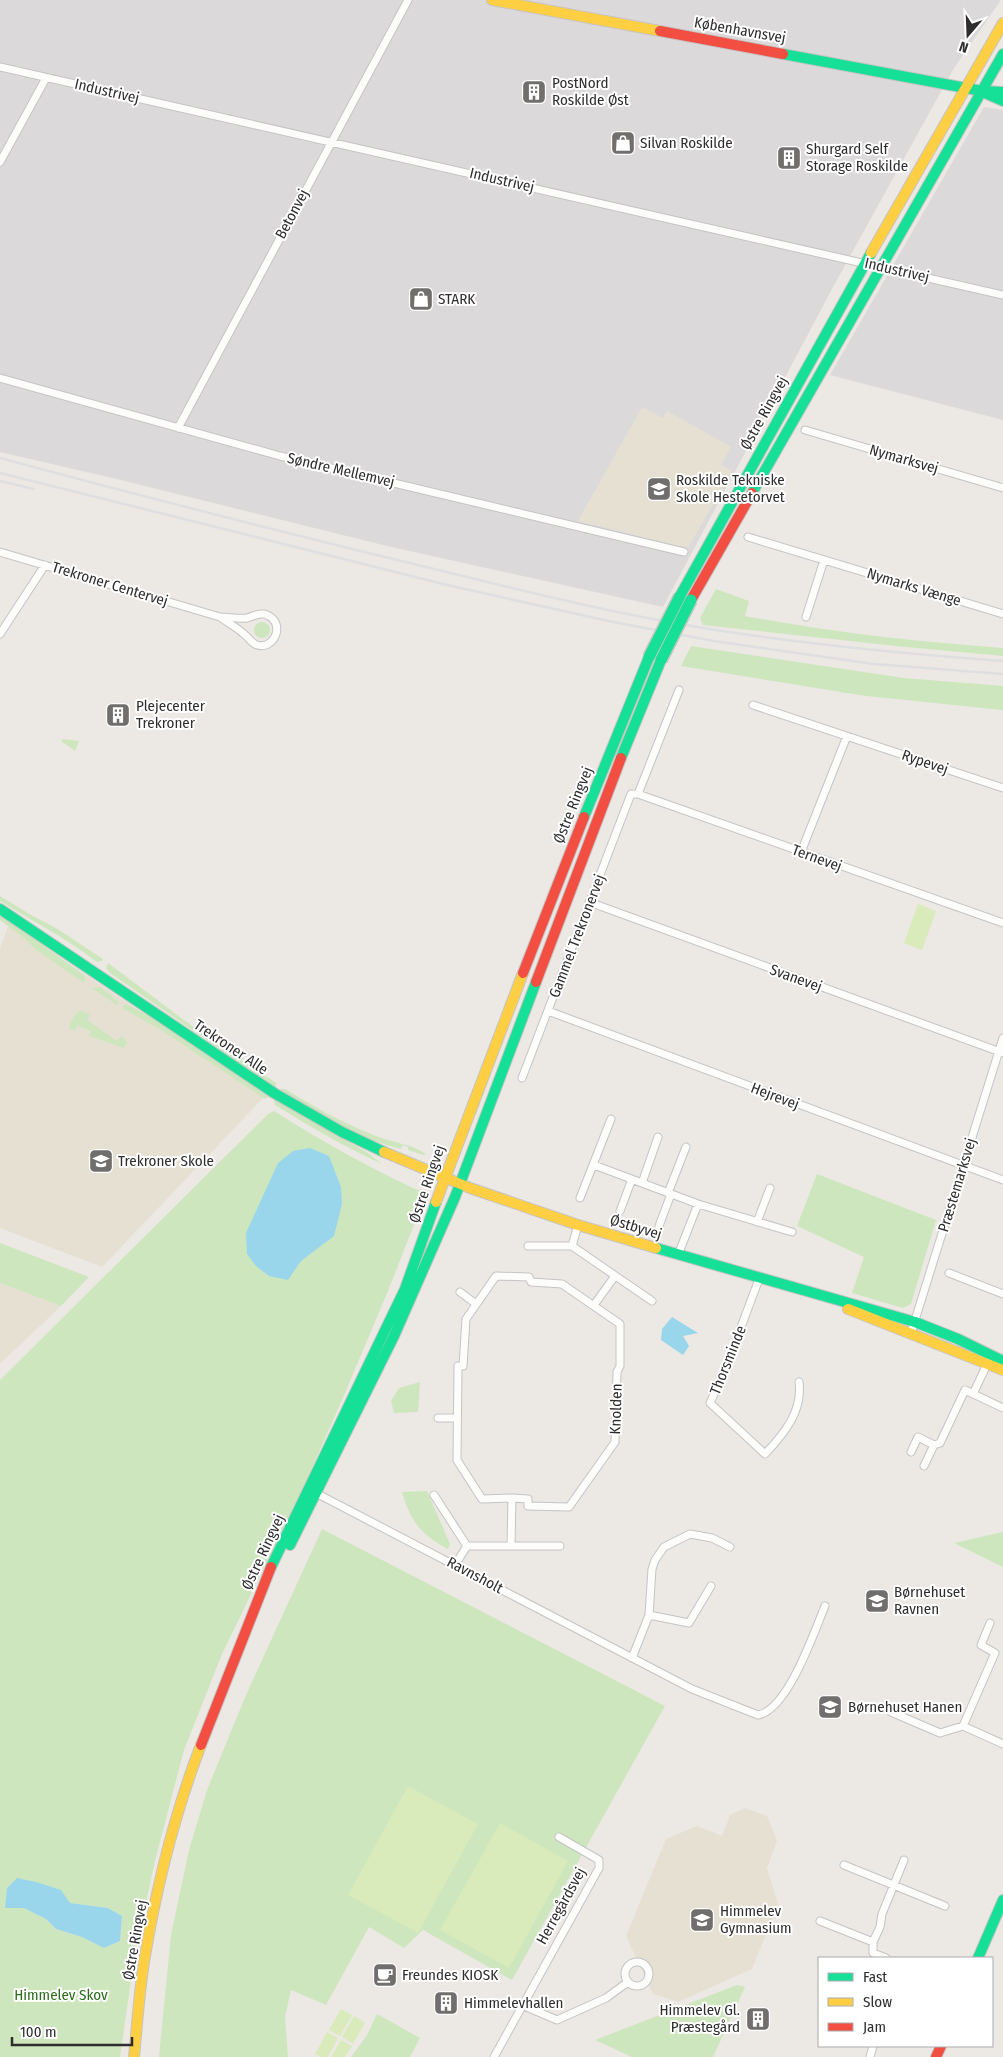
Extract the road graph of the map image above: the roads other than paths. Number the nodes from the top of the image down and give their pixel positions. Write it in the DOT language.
graph roads {
  1 [pos="408,0"];
  2 [pos="492,0"];
  3 [pos="1003,23"];
  4 [pos="1003,54"];
  5 [pos="0,67"];
  6 [pos="46,78"];
  7 [pos="964,88"];
  8 [pos="982,92"];
  9 [pos="1003,92"];
  10 [pos="1003,101"];
  11 [pos="331,142"];
  12 [pos="0,162"];
  13 [pos="866,262"];
  14 [pos="882,266"];
  15 [pos="1003,295"];
  16 [pos="0,378"];
  17 [pos="178,428"];
  18 [pos="805,430"];
  19 [pos="1003,488"];
  20 [pos="748,537"];
  21 [pos="0,552"];
  22 [pos="684,552"];
  23 [pos="824,560"];
  24 [pos="45,565"];
  25 [pos="1003,614"];
  26 [pos="220,617"];
  27 [pos="806,617"];
  28 [pos="0,634"];
  29 [pos="679,690"];
  30 [pos="753,705"];
  31 [pos="847,736"];
  32 [pos="1003,788"];
  33 [pos="634,794"];
  34 [pos="801,852"];
  35 [pos="589,902"];
  36 [pos="0,908"];
  37 [pos="1003,924"];
  38 [pos="548,1011"];
  39 [pos="1003,1038"];
  40 [pos="1001,1052"];
  41 [pos="522,1078"];
  42 [pos="611,1119"];
  43 [pos="658,1137"];
  44 [pos="686,1148"];
  45 [pos="594,1165"];
  46 [pos="962,1167"];
  47 [pos="445,1178"];
  48 [pos="632,1179"];
  49 [pos="1003,1180"];
  50 [pos="642,1183"];
  51 [pos="460,1184"];
  52 [pos="770,1188"];
  53 [pos="670,1193"];
  54 [pos="580,1198"];
  55 [pos="698,1204"];
  56 [pos="620,1211"];
  57 [pos="757,1222"];
  58 [pos="578,1225"];
  59 [pos="658,1226"];
  60 [pos="792,1232"];
  61 [pos="528,1246"];
  62 [pos="572,1246"];
  63 [pos="678,1255"];
  64 [pos="949,1273"];
  65 [pos="615,1276"];
  66 [pos="759,1279"];
  67 [pos="460,1292"];
  68 [pos="1003,1294"];
  69 [pos="652,1301"];
  70 [pos="476,1304"];
  71 [pos="594,1305"];
  72 [pos="913,1328"];
  73 [pos="989,1358"];
  74 [pos="1003,1361"];
  75 [pos="1003,1370"];
  76 [pos="799,1382"];
  77 [pos="973,1394"];
  78 [pos="1003,1408"];
  79 [pos="438,1418"];
  80 [pos="458,1418"];
  81 [pos="934,1445"];
  82 [pos="911,1452"];
  83 [pos="924,1466"];
  84 [pos="313,1491"];
  85 [pos="434,1495"];
  86 [pos="512,1498"];
  87 [pos="467,1546"];
  88 [pos="511,1546"];
  89 [pos="560,1546"];
  90 [pos="730,1547"];
  91 [pos="455,1565"];
  92 [pos="711,1586"];
  93 [pos="825,1606"];
  94 [pos="649,1615"];
  95 [pos="990,1623"];
  96 [pos="632,1658"];
  97 [pos="891,1712"];
  98 [pos="964,1726"];
  99 [pos="1003,1744"];
  100 [pos="559,1837"];
  101 [pos="904,1860"];
  102 [pos="844,1865"];
  103 [pos="893,1886"];
  104 [pos="1003,1900"];
  105 [pos="945,1906"];
  106 [pos="820,1921"];
  107 [pos="873,1942"];
  108 [pos="872,1955"];
  109 [pos="978,1957"];
  110 [pos="628,1982"];
  111 [pos="522,2005"];
  112 [pos="134,2057"];
  113 [pos="494,2057"];
  1 -- 11 [label="street, Betonvej"];
  2 -- 7 [label="main road, Københavnsvej"];
  3 -- 7 [label="main road, Østre Ringvej"];
  4 -- 8 [label="main road, Østre Ringvej"];
  5 -- 6 [label="street, Industrivej"];
  6 -- 11 [label="street, Industrivej"];
  6 -- 12 [label="street"];
  7 -- 8 [label="main road, Københavnsvej"];
  7 -- 13 [label="main road, Østre Ringvej"];
  8 -- 9 [label="main road, Københavnsvej"];
  8 -- 10 [label="main road, Københavnsvej"];
  8 -- 14 [label="main road, Østre Ringvej"];
  11 -- 13 [label="street, Industrivej"];
  11 -- 17 [label="street, Betonvej"];
  13 -- 14 [label="street, Industrivej"];
  13 -- 47 [label="main road, Østre Ringvej, bridge"];
  14 -- 15 [label="street, Industrivej"];
  14 -- 51 [label="main road, Østre Ringvej, bridge"];
  16 -- 17 [label="street, Søndre Mellemvej"];
  17 -- 22 [label="street, Søndre Mellemvej"];
  18 -- 19 [label="street, Nymarksvej"];
  20 -- 23 [label="street, Nymarks Vænge"];
  21 -- 24 [label="street, Trekroner Centervej"];
  23 -- 25 [label="street, Nymarks Vænge"];
  23 -- 27 [label="street"];
  24 -- 26 [label="street, Trekroner Centervej"];
  24 -- 28 [label="street"];
  26 -- 26 [label="street, Trekroner Centervej"];
  29 -- 33 [label="street, Gammel Trekronervej"];
  30 -- 31 [label="street, Rypevej"];
  31 -- 32 [label="street, Rypevej"];
  31 -- 34 [label="street"];
  33 -- 34 [label="street, Ternevej"];
  33 -- 35 [label="street, Gammel Trekronervej"];
  34 -- 37 [label="street, Ternevej"];
  35 -- 38 [label="street, Gammel Trekronervej"];
  35 -- 40 [label="street, Svanevej"];
  36 -- 47 [label="main road, Trekroner Alle"];
  38 -- 41 [label="street, Gammel Trekronervej"];
  38 -- 46 [label="street, Hejrevej"];
  39 -- 40 [label="street, Præstemarksvej"];
  40 -- 46 [label="street, Præstemarksvej"];
  42 -- 45 [label="street"];
  43 -- 50 [label="street"];
  44 -- 53 [label="street"];
  45 -- 48 [label="street"];
  45 -- 54 [label="street"];
  46 -- 49 [label="street, Hejrevej"];
  46 -- 72 [label="street, Præstemarksvej"];
  47 -- 51 [label="main road, Trekroner Alle"];
  47 -- 84 [label="main road, Østre Ringvej"];
  48 -- 50 [label="street"];
  48 -- 56 [label="street"];
  50 -- 53 [label="street"];
  51 -- 58 [label="main road, Østbyvej"];
  51 -- 84 [label="main road, Østre Ringvej"];
  52 -- 57 [label="street"];
  53 -- 55 [label="street"];
  53 -- 59 [label="street"];
  55 -- 57 [label="street"];
  55 -- 63 [label="street"];
  57 -- 60 [label="street"];
  58 -- 62 [label="street"];
  58 -- 63 [label="main road, Østbyvej"];
  61 -- 62 [label="street"];
  62 -- 65 [label="street"];
  63 -- 66 [label="main road, Østbyvej"];
  64 -- 68 [label="street"];
  65 -- 69 [label="street"];
  65 -- 71 [label="street"];
  66 -- 72 [label="main road, Østbyvej"];
  66 -- 76 [label="street, Thorsminde"];
  67 -- 70 [label="street"];
  70 -- 71 [label="street, Knolden"];
  70 -- 80 [label="street, Knolden"];
  71 -- 86 [label="street, Knolden"];
  72 -- 73 [label="main road, Østbyvej"];
  73 -- 74 [label="main road, Østbyvej"];
  73 -- 75 [label="main road, Østbyvej"];
  73 -- 77 [label="street"];
  77 -- 78 [label="street"];
  77 -- 81 [label="street"];
  79 -- 80 [label="street"];
  80 -- 86 [label="street, Knolden"];
  81 -- 82 [label="street"];
  81 -- 83 [label="street"];
  84 -- 91 [label="street, Ravnsholt"];
  84 -- 112 [label="main road, Østre Ringvej"];
  85 -- 87 [label="street"];
  86 -- 88 [label="street"];
  87 -- 88 [label="street"];
  87 -- 91 [label="street"];
  88 -- 89 [label="street"];
  90 -- 94 [label="street"];
  91 -- 96 [label="street, Ravnsholt"];
  92 -- 94 [label="street"];
  93 -- 96 [label="street, Ravnsholt"];
  94 -- 96 [label="street"];
  95 -- 98 [label="street"];
  97 -- 98 [label="street"];
  98 -- 99 [label="street"];
  100 -- 111 [label="street, Herregårdsvej"];
  101 -- 103 [label="street"];
  102 -- 103 [label="street"];
  103 -- 105 [label="street"];
  103 -- 107 [label="street"];
  104 -- 109 [label="main road"];
  106 -- 107 [label="street"];
  107 -- 108 [label="street"];
  110 -- 111 [label="street"];
  111 -- 113 [label="street, Herregårdsvej"];
}
